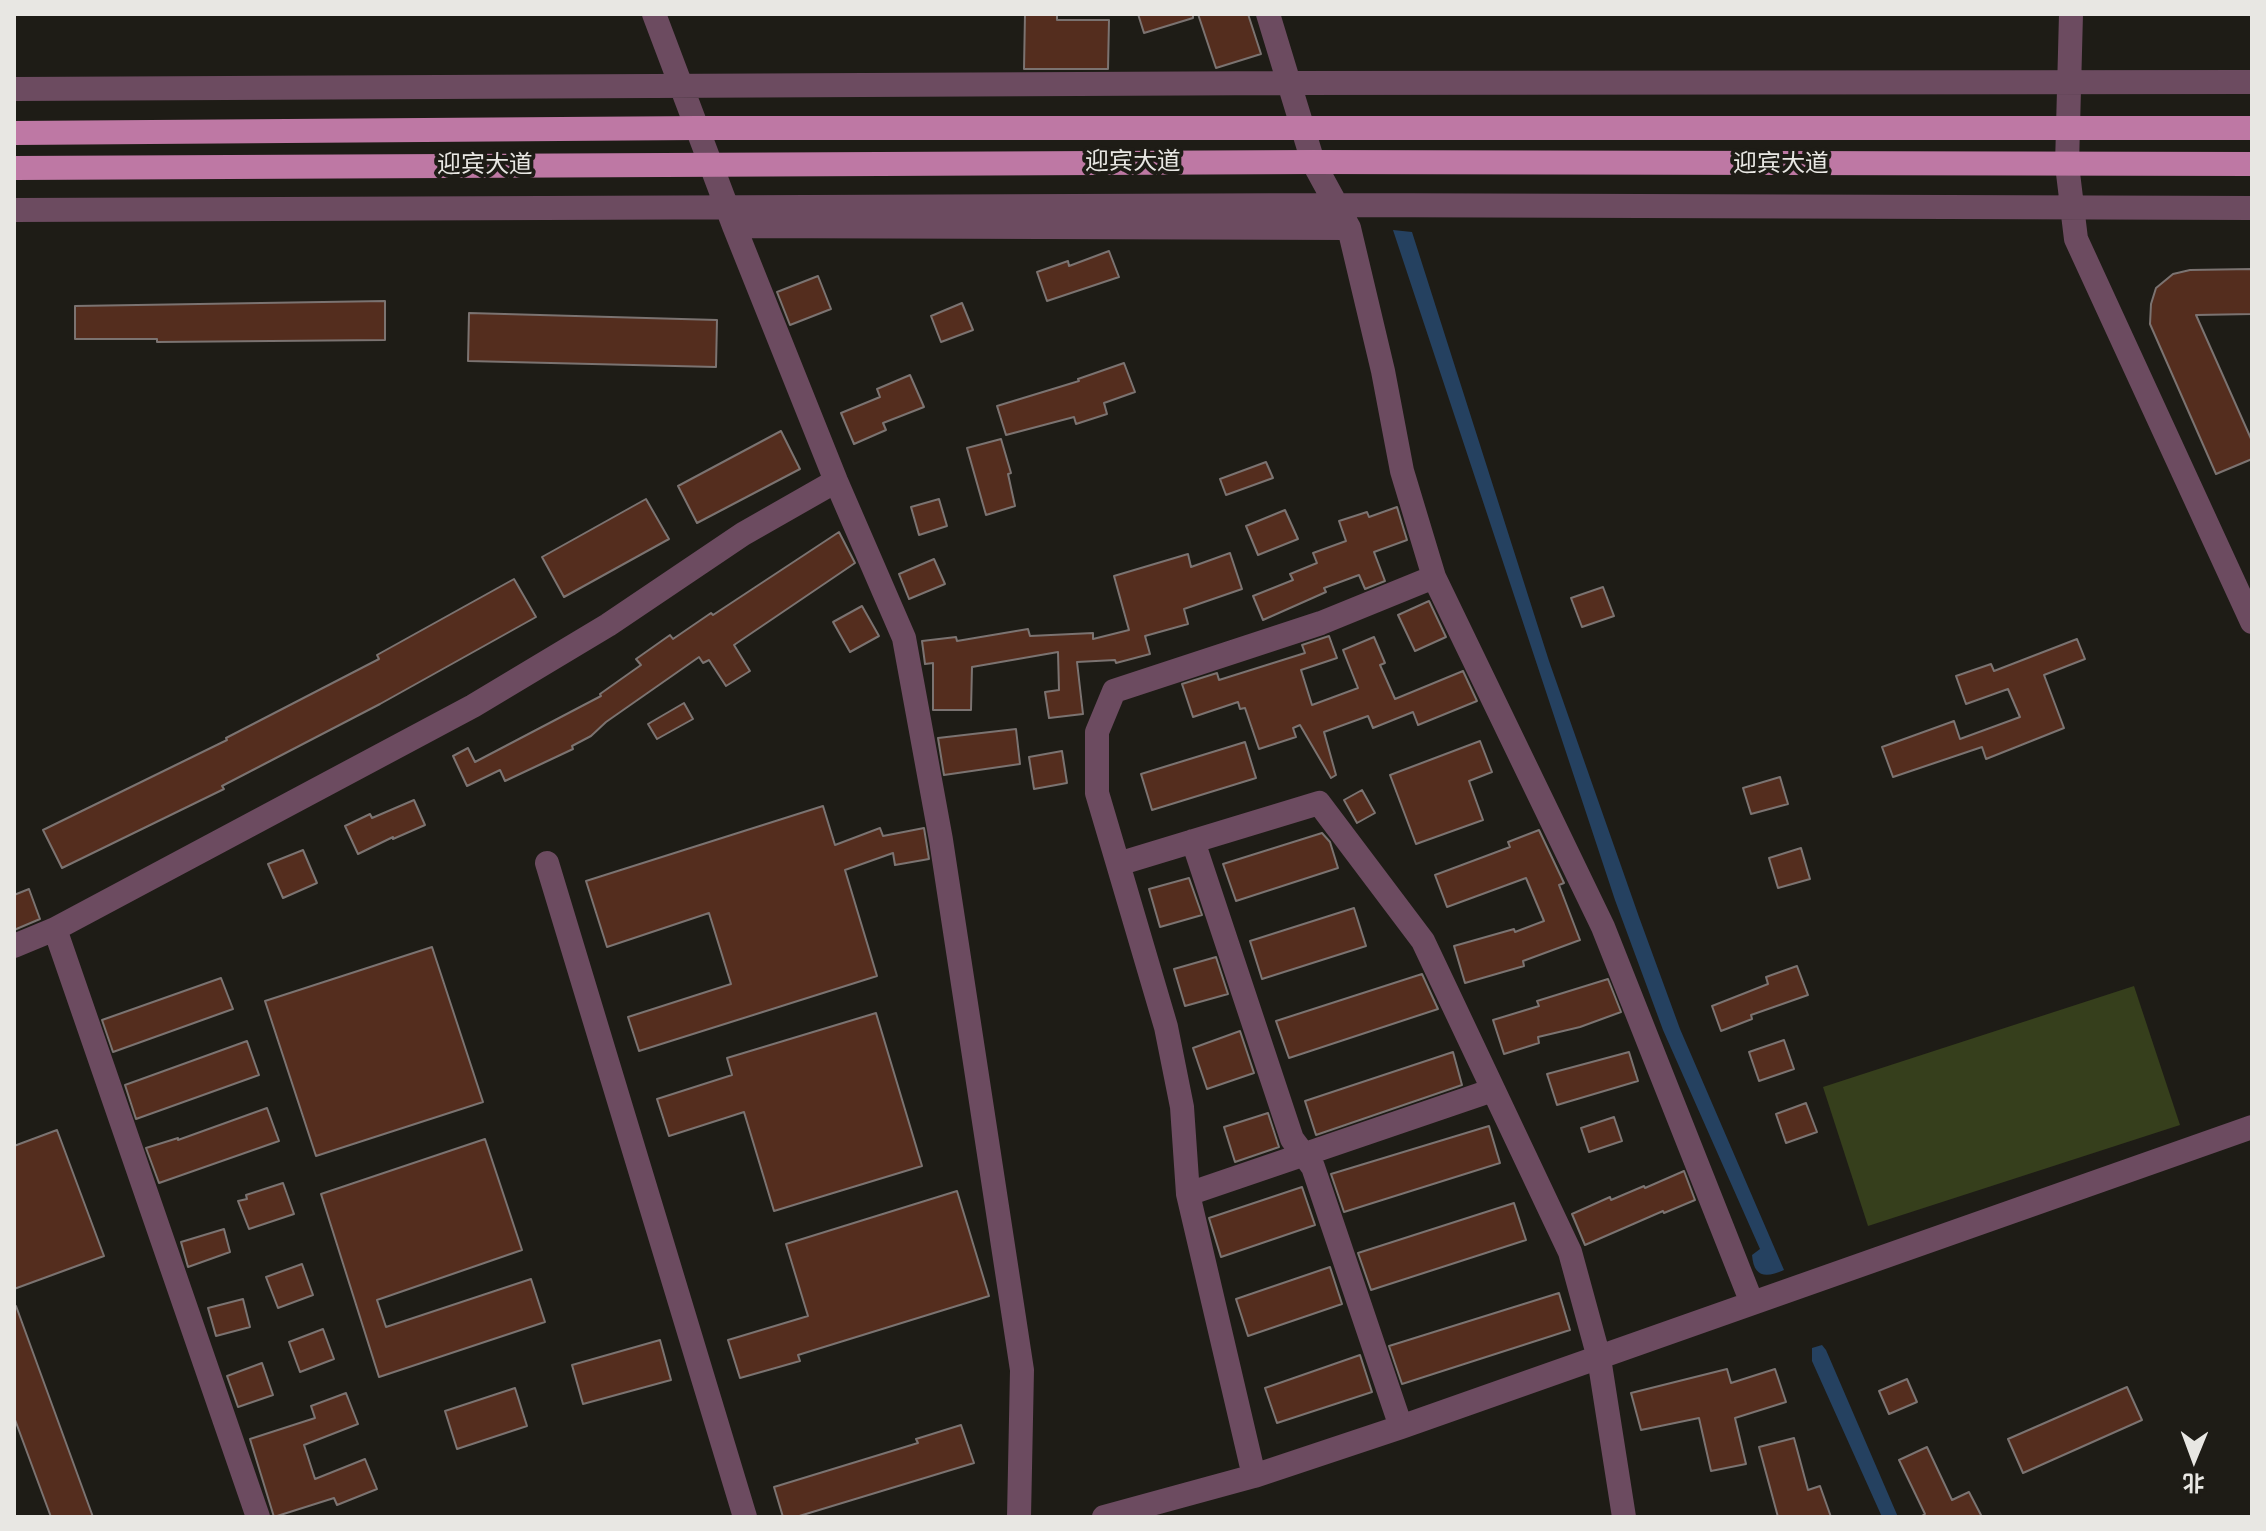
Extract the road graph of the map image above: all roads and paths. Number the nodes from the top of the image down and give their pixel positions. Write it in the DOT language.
graph roads {
  1 [pos="654,14"];
  2 [pos="1268,14"];
  3 [pos="2071,14"];
  4 [pos="2069,82"];
  5 [pos="2252,82"];
  6 [pos="1290,83"];
  7 [pos="681,85"];
  8 [pos="14,89"];
  9 [pos="697,128"];
  10 [pos="2252,128"];
  11 [pos="1305,129"];
  12 [pos="2068,129"];
  13 [pos="14,133"];
  14 [pos="1313,162"];
  15 [pos="710,163"];
  16 [pos="2252,164"];
  17 [pos="2067,165"];
  18 [pos="14,168"];
  19 [pos="1336,205"];
  20 [pos="2072,207"];
  21 [pos="2252,208"];
  22 [pos="14,210"];
  23 [pos="730,217"];
  24 [pos="1349,228"];
  25 [pos="836,481"];
  26 [pos="1434,577"];
  27 [pos="2252,622"];
  28 [pos="1193,841"];
  29 [pos="547,863"];
  30 [pos="1118,864"];
  31 [pos="55,929"];
  32 [pos="14,946"];
  33 [pos="1493,1090"];
  34 [pos="2252,1127"];
  35 [pos="1303,1153"];
  36 [pos="1188,1194"];
  37 [pos="1752,1303"];
  38 [pos="1599,1358"];
  39 [pos="1401,1427"];
  40 [pos="1254,1476"];
  41 [pos="258,1517"];
  42 [pos="745,1517"];
  43 [pos="1019,1517"];
  44 [pos="1104,1517"];
  45 [pos="1624,1517"];
  1 -- 7 [label="street"];
  2 -- 6 [label="street"];
  3 -- 4 [label="street"];
  4 -- 5 [label="street"];
  4 -- 6 [label="street"];
  4 -- 12 [label="street"];
  6 -- 7 [label="street"];
  6 -- 11 [label="street"];
  7 -- 8 [label="street"];
  7 -- 9 [label="street"];
  9 -- 11 [label="main road, 迎宾大道"];
  9 -- 13 [label="main road, 迎宾大道"];
  9 -- 15 [label="street"];
  10 -- 12 [label="main road, 迎宾大道"];
  11 -- 12 [label="main road, 迎宾大道"];
  11 -- 14 [label="street"];
  12 -- 17 [label="street"];
  14 -- 15 [label="main road, 迎宾大道"];
  14 -- 17 [label="main road, 迎宾大道"];
  14 -- 19 [label="street"];
  15 -- 18 [label="main road, 迎宾大道"];
  15 -- 23 [label="street"];
  16 -- 17 [label="main road, 迎宾大道"];
  17 -- 20 [label="street"];
  19 -- 20 [label="street"];
  19 -- 23 [label="street"];
  19 -- 24 [label="street"];
  20 -- 21 [label="street"];
  20 -- 27 [label="street"];
  22 -- 23 [label="street"];
  23 -- 24 [label="street"];
  23 -- 25 [label="street"];
  24 -- 26 [label="street"];
  25 -- 31 [label="street"];
  25 -- 43 [label="street"];
  26 -- 30 [label="street"];
  26 -- 37 [label="street"];
  28 -- 30 [label="street"];
  28 -- 33 [label="street"];
  28 -- 35 [label="street"];
  29 -- 42 [label="street"];
  30 -- 36 [label="street"];
  31 -- 32 [label="street"];
  31 -- 41 [label="street"];
  33 -- 35 [label="street"];
  33 -- 38 [label="street"];
  34 -- 37 [label="street"];
  35 -- 36 [label="street"];
  35 -- 39 [label="street"];
  36 -- 40 [label="street"];
  37 -- 38 [label="street"];
  38 -- 39 [label="street"];
  38 -- 45 [label="street"];
  39 -- 40 [label="street"];
  40 -- 44 [label="street"];
}
